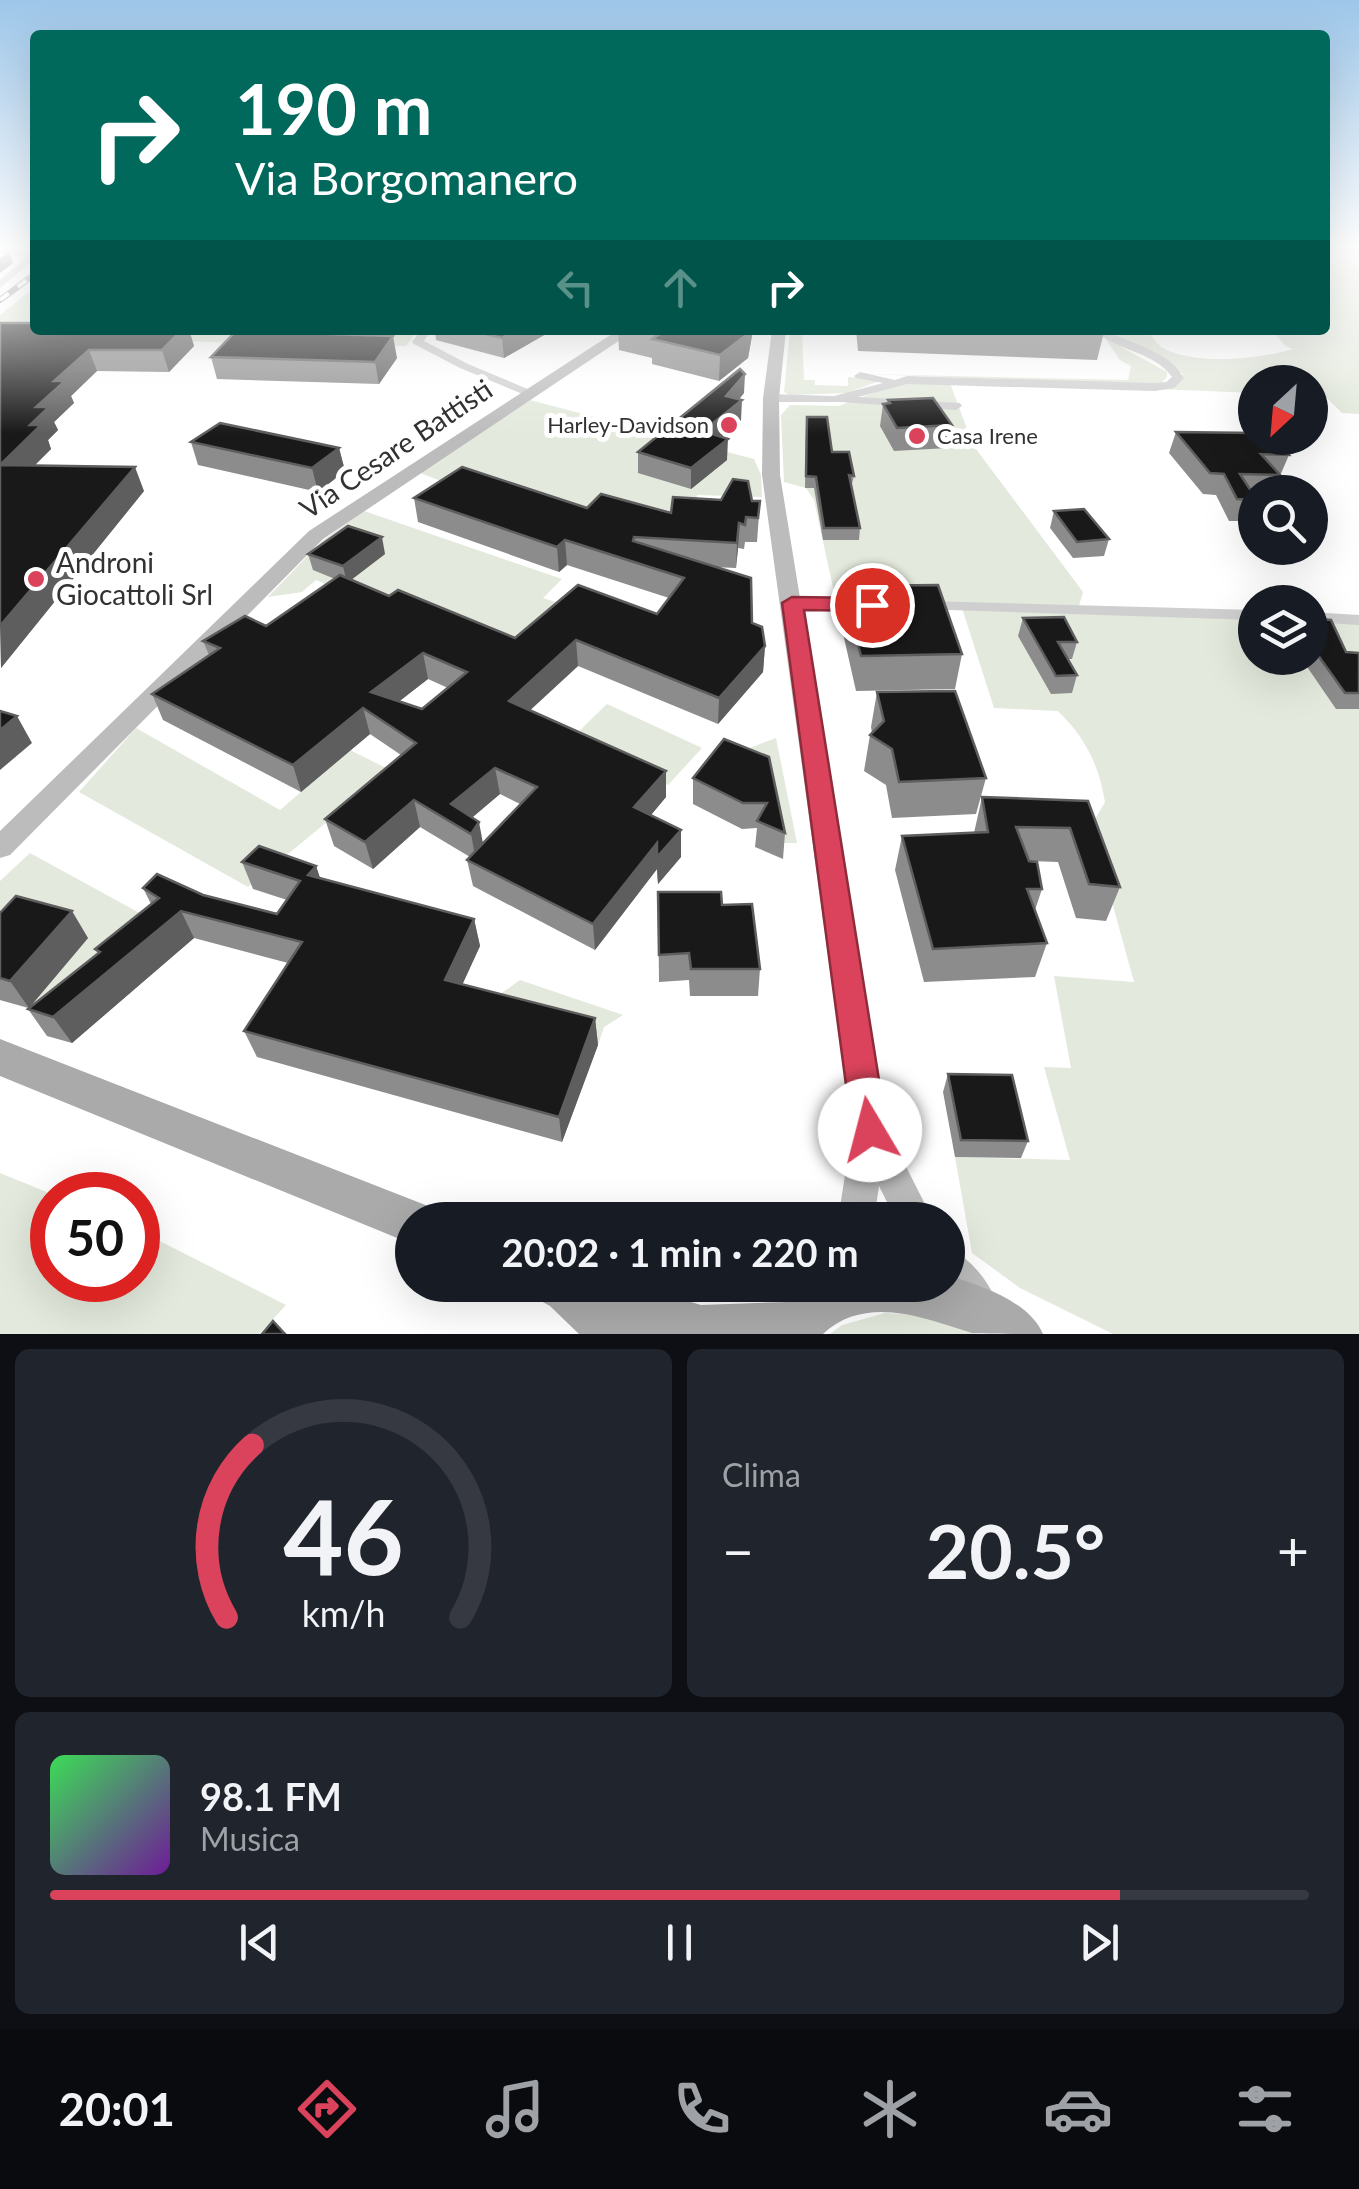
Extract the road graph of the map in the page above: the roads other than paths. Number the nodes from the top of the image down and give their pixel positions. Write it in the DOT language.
graph roads {
  1 [pos="423,335"];
  2 [pos="620,335"];
  3 [pos="778,335"];
  4 [pos="1107,335"];
  5 [pos="860,376"];
  6 [pos="895,381"];
  7 [pos="820,383"];
  8 [pos="529,392"];
  9 [pos="771,398"];
  10 [pos="803,399"];
  11 [pos="834,400"];
  12 [pos="956,406"];
  13 [pos="792,603"];
  14 [pos="892,605"];
  15 [pos="912,606"];
  16 [pos="1238,614"];
  17 [pos="1328,619"];
  18 [pos="1359,620"];
  19 [pos="0,848"];
  20 [pos="0,1057"];
  21 [pos="870,1130"];
  22 [pos="859,1202"];
  23 [pos="907,1202"];
  24 [pos="395,1215"];
  25 [pos="965,1284"];
  26 [pos="578,1302"];
  27 [pos="611,1302"];
  28 [pos="808,1314"];
  29 [pos="1004,1324"];
  30 [pos="616,1334"];
  1 -- 8 [label="street"];
  2 -- 8 [label="main road, Via Cesare Battisti"];
  3 -- 9 [label="main road"];
  4 -- 6 [label="street"];
  5 -- 6 [label="street"];
  6 -- 11 [label="street"];
  7 -- 10 [label="street"];
  8 -- 19 [label="main road, Via Cesare Battisti"];
  9 -- 10 [label="street"];
  9 -- 13 [label="main road"];
  10 -- 11 [label="street"];
  11 -- 12 [label="street"];
  13 -- 14 [label="street"];
  13 -- 21 [label="main road"];
  15 -- 16 [label="street"];
  17 -- 18 [label="street"];
  20 -- 24 [label="main road"];
  21 -- 22 [label="main road"];
  21 -- 23 [label="main road"];
  25 -- 29 [label="main road"];
  26 -- 30 [label="main road"];
  27 -- 28 [label="main road"];
  28 -- 29 [label="main road"];
}
